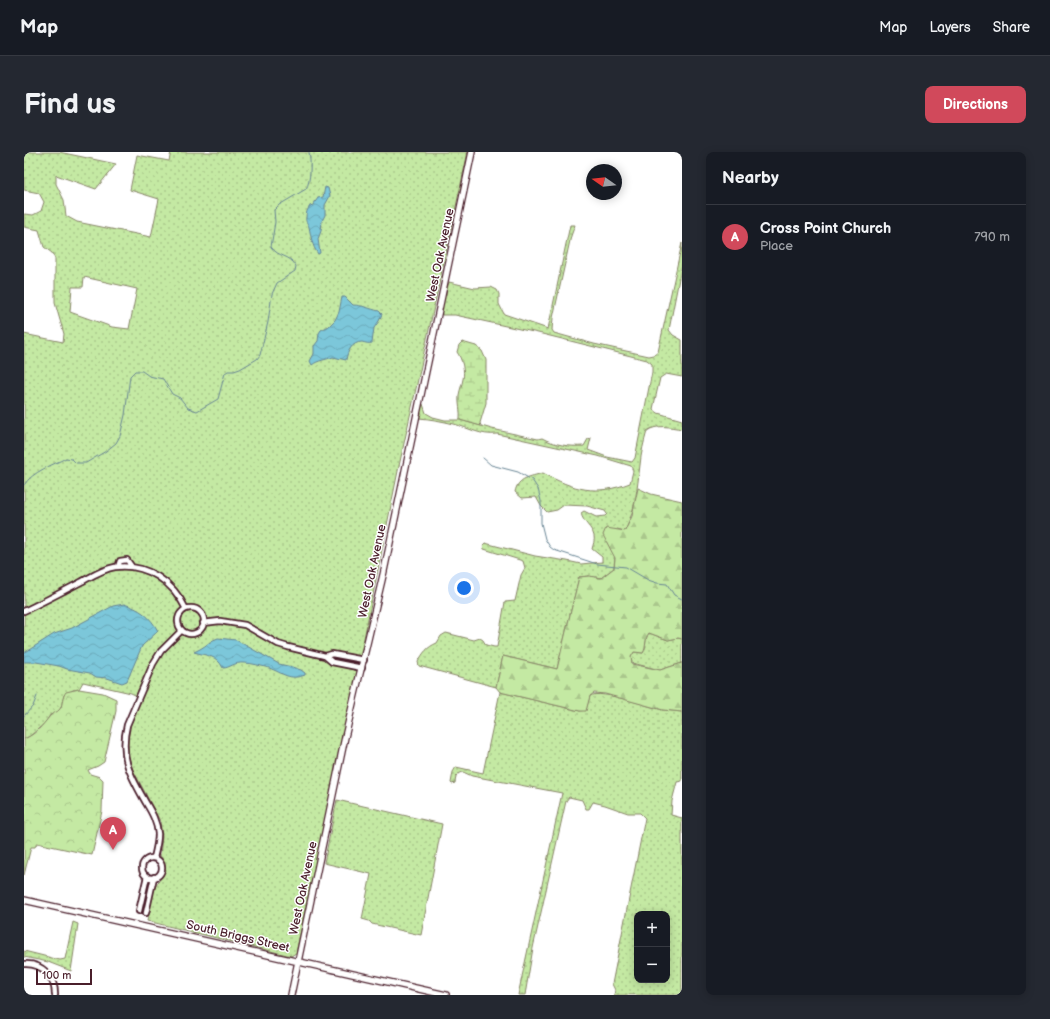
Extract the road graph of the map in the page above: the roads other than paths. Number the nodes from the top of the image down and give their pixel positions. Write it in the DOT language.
graph roads {
  1 [pos="472,152"];
  2 [pos="186,609"];
  3 [pos="24,611"];
  4 [pos="204,623"];
  5 [pos="182,630"];
  6 [pos="325,656"];
  7 [pos="364,660"];
  8 [pos="362,668"];
  9 [pos="154,858"];
  10 [pos="147,876"];
  11 [pos="154,877"];
  12 [pos="24,900"];
  13 [pos="139,911"];
  14 [pos="146,913"];
  15 [pos="299,961"];
  16 [pos="24,964"];
  17 [pos="55,995"];
  18 [pos="291,995"];
  19 [pos="446,995"];
  1 -- 7 [label="street, West Oak Avenue"];
  2 -- 3 [label="street"];
  2 -- 4 [label="street"];
  2 -- 5 [label="street"];
  4 -- 5 [label="street"];
  4 -- 6 [label="street"];
  5 -- 9 [label="street"];
  6 -- 7 [label="street"];
  6 -- 8 [label="street"];
  7 -- 8 [label="street, West Oak Avenue"];
  8 -- 15 [label="street, West Oak Avenue"];
  9 -- 10 [label="street"];
  9 -- 11 [label="street"];
  10 -- 11 [label="street"];
  10 -- 13 [label="street"];
  11 -- 14 [label="street"];
  12 -- 15 [label="street, South Briggs Street"];
  15 -- 18 [label="street, West Oak Avenue"];
  15 -- 19 [label="street, South Briggs Street"];
  16 -- 17 [label="street"];
}
